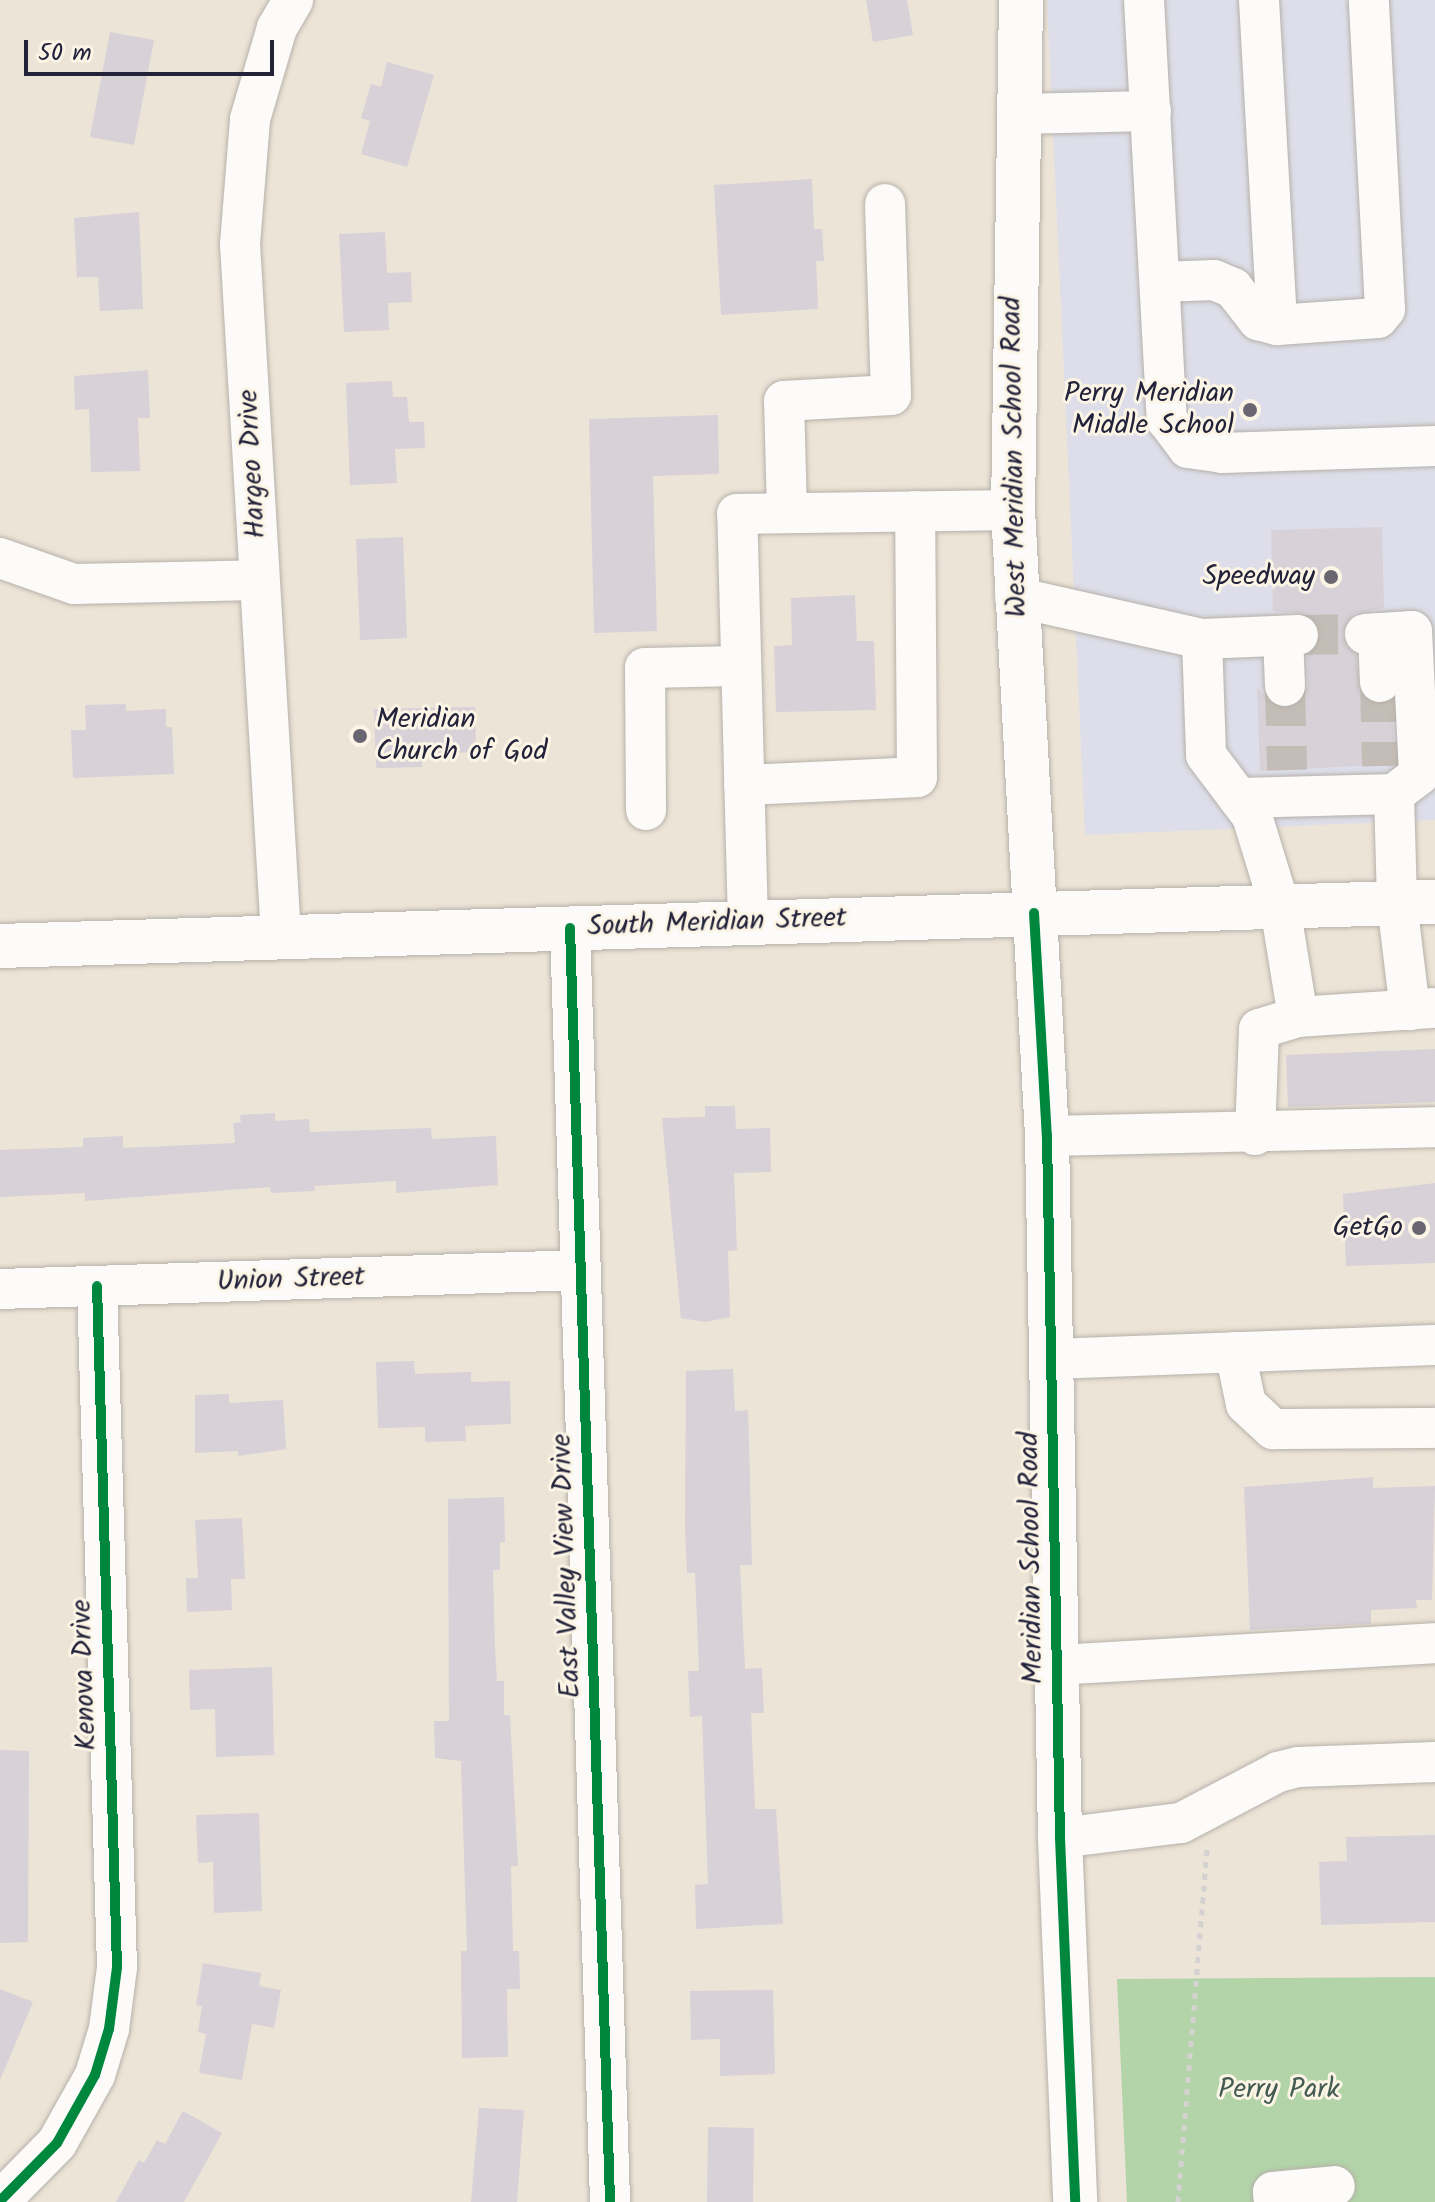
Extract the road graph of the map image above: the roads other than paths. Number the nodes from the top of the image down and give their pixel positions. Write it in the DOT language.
graph roads {
  1 [pos="293,0"];
  2 [pos="1021,0"];
  3 [pos="1144,0"];
  4 [pos="1259,0"];
  5 [pos="1369,0"];
  6 [pos="1151,111"];
  7 [pos="1017,114"];
  8 [pos="885,204"];
  9 [pos="1160,282"];
  10 [pos="1277,325"];
  11 [pos="1435,446"];
  12 [pos="1013,510"];
  13 [pos="915,511"];
  14 [pos="787,513"];
  15 [pos="0,558"];
  16 [pos="259,580"];
  17 [pos="1015,597"];
  18 [pos="1202,639"];
  19 [pos="741,666"];
  20 [pos="1380,682"];
  21 [pos="1285,686"];
  22 [pos="744,785"];
  23 [pos="1386,785"];
  24 [pos="1239,798"];
  25 [pos="646,810"];
  26 [pos="1416,902"];
  27 [pos="1280,907"];
  28 [pos="1034,913"];
  29 [pos="748,923"];
  30 [pos="570,928"];
  31 [pos="281,936"];
  32 [pos="0,946"];
  33 [pos="1422,1009"];
  34 [pos="1298,1017"];
  35 [pos="1435,1127"];
  36 [pos="1255,1135"];
  37 [pos="1047,1136"];
  38 [pos="581,1270"];
  39 [pos="97,1286"];
  40 [pos="0,1289"];
  41 [pos="1435,1345"];
  42 [pos="1235,1352"];
  43 [pos="1051,1359"];
  44 [pos="1435,1428"];
  45 [pos="1435,1643"];
  46 [pos="1057,1665"];
  47 [pos="1435,1762"];
  48 [pos="1060,1838"];
  49 [pos="1335,2186"];
  50 [pos="0,2201"];
  51 [pos="610,2202"];
  52 [pos="1075,2202"];
  53 [pos="1274,2202"];
  1 -- 16 [label="street, Hargeo Drive"];
  2 -- 7 [label="main road, West Meridian School Road"];
  3 -- 6 [label="street"];
  4 -- 10 [label="street"];
  5 -- 10 [label="street"];
  6 -- 7 [label="street"];
  6 -- 9 [label="street"];
  7 -- 12 [label="main road, West Meridian School Road"];
  8 -- 14 [label="street"];
  9 -- 10 [label="street"];
  9 -- 11 [label="street"];
  12 -- 13 [label="street"];
  12 -- 17 [label="main road, West Meridian School Road"];
  13 -- 14 [label="street"];
  13 -- 22 [label="street"];
  14 -- 19 [label="street"];
  15 -- 16 [label="street"];
  16 -- 31 [label="street, Hargeo Drive"];
  17 -- 18 [label="street"];
  17 -- 28 [label="main road, West Meridian School Road"];
  18 -- 21 [label="street"];
  18 -- 24 [label="street"];
  19 -- 22 [label="street"];
  19 -- 25 [label="street"];
  20 -- 23 [label="street"];
  22 -- 29 [label="street"];
  23 -- 24 [label="street"];
  23 -- 26 [label="street"];
  24 -- 27 [label="street"];
  26 -- 27 [label="main road, South Meridian Street"];
  26 -- 33 [label="street"];
  27 -- 28 [label="main road, South Meridian Street"];
  27 -- 34 [label="street"];
  28 -- 29 [label="main road, South Meridian Street"];
  28 -- 37 [label="main road, Meridian School Road"];
  29 -- 30 [label="main road, South Meridian Street"];
  30 -- 31 [label="main road, South Meridian Street"];
  30 -- 38 [label="street, East Valley View Drive"];
  31 -- 32 [label="main road, South Meridian Street"];
  33 -- 34 [label="street"];
  34 -- 36 [label="street"];
  35 -- 36 [label="street"];
  36 -- 37 [label="street"];
  37 -- 43 [label="main road, Meridian School Road"];
  38 -- 39 [label="street, Union Street"];
  38 -- 51 [label="street, East Valley View Drive"];
  39 -- 40 [label="street, Union Street"];
  39 -- 50 [label="street, Kenova Drive"];
  41 -- 42 [label="street"];
  42 -- 43 [label="street"];
  42 -- 44 [label="street"];
  43 -- 46 [label="main road, Meridian School Road"];
  45 -- 46 [label="street"];
  46 -- 48 [label="main road, Meridian School Road"];
  47 -- 48 [label="street"];
  48 -- 52 [label="main road, Meridian School Road"];
  49 -- 53 [label="street"];
}
